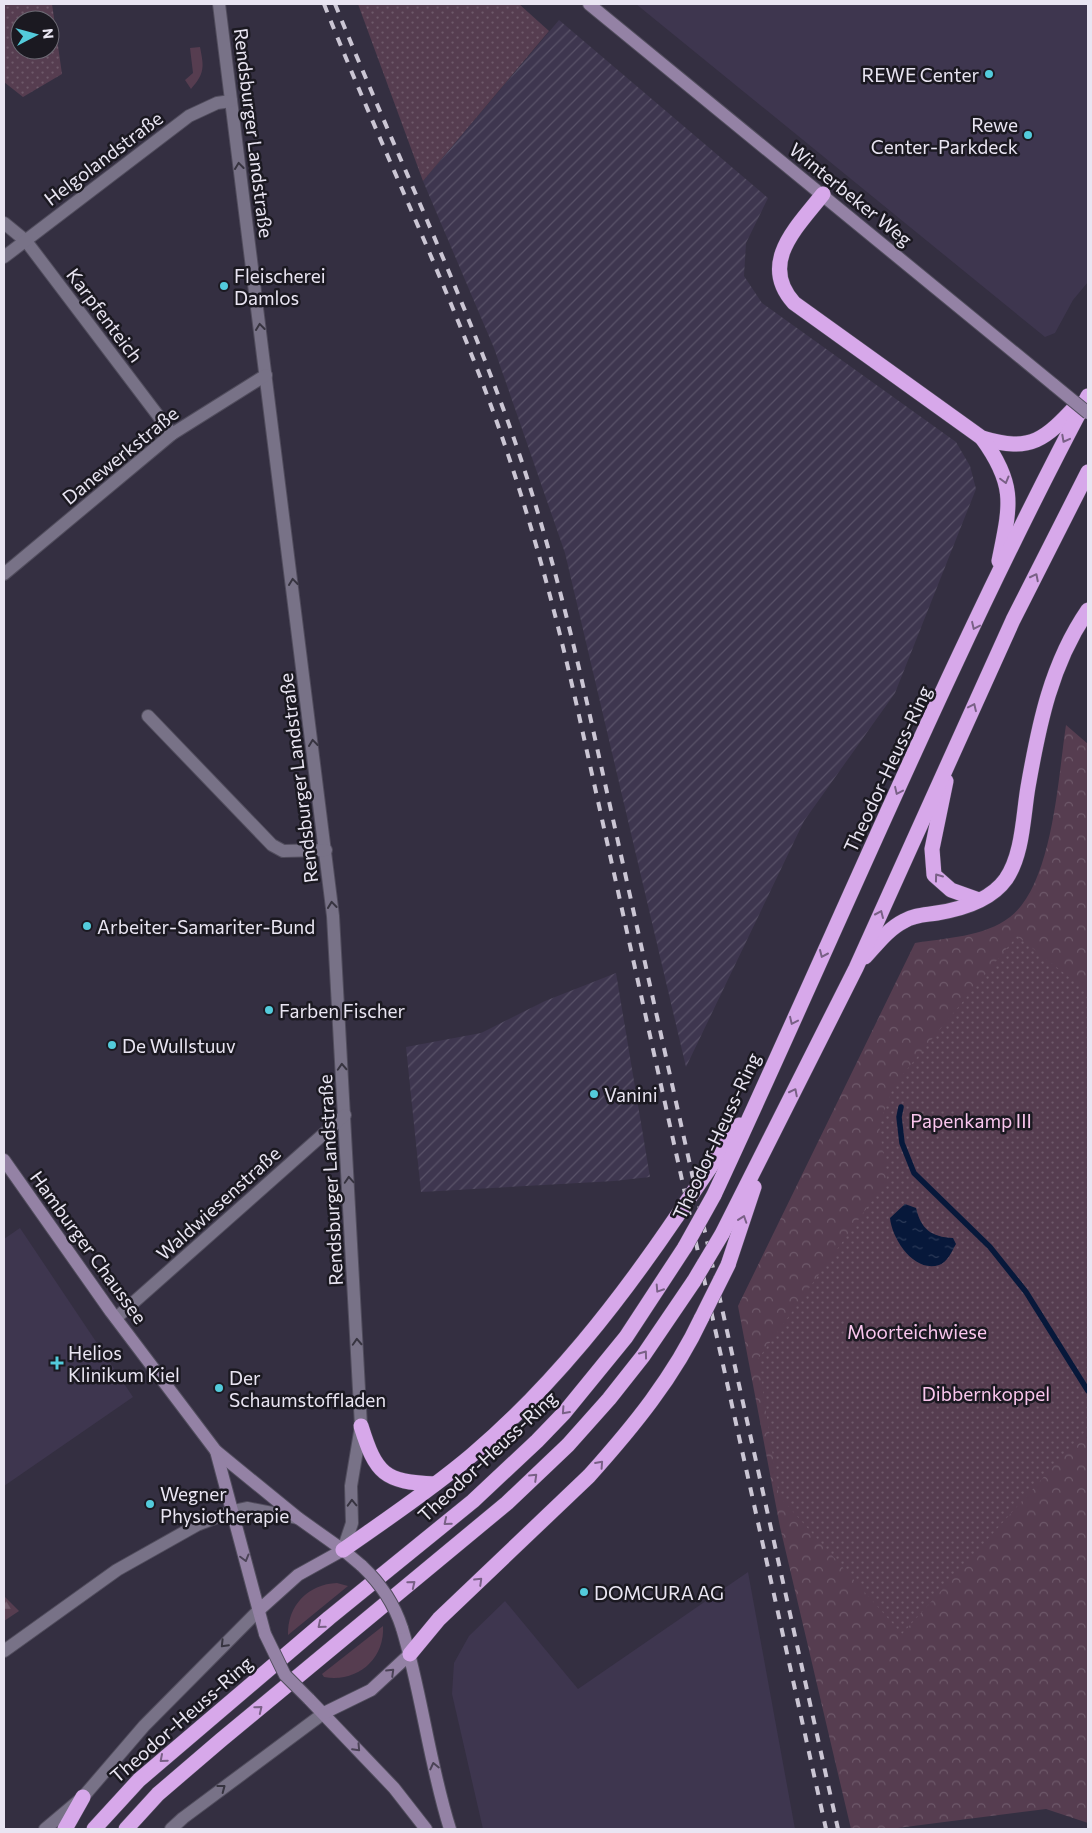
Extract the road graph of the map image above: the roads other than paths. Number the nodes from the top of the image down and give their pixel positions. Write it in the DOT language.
graph roads {
  1 [pos="219,4"];
  2 [pos="588,4"];
  3 [pos="232,101"];
  4 [pos="823,194"];
  5 [pos="4,223"];
  6 [pos="26,241"];
  7 [pos="4,257"];
  8 [pos="266,375"];
  9 [pos="1088,395"];
  10 [pos="1088,413"];
  11 [pos="172,434"];
  12 [pos="982,438"];
  13 [pos="1088,472"];
  14 [pos="4,574"];
  15 [pos="995,582"];
  16 [pos="1088,610"];
  17 [pos="148,716"];
  18 [pos="953,751"];
  19 [pos="326,850"];
  20 [pos="979,900"];
  21 [pos="856,968"];
  22 [pos="759,1095"];
  23 [pos="345,1116"];
  24 [pos="772,1136"];
  25 [pos="4,1160"];
  26 [pos="116,1318"];
  27 [pos="361,1426"];
  28 [pos="216,1451"];
  29 [pos="435,1484"];
  30 [pos="233,1511"];
  31 [pos="298,1518"];
  32 [pos="343,1550"];
  33 [pos="259,1610"];
  34 [pos="4,1651"];
  35 [pos="410,1654"];
  36 [pos="324,1713"];
  37 [pos="83,1797"];
  38 [pos="45,1829"];
  39 [pos="65,1829"];
  40 [pos="94,1829"];
  41 [pos="126,1829"];
  42 [pos="171,1829"];
  43 [pos="426,1829"];
  44 [pos="450,1829"];
  1 -- 3 [label="street, Rendsburger Landstraße"];
  2 -- 4 [label="main road, Winterbeker Weg"];
  3 -- 6 [label="street, Helgolandstraße"];
  8 -- 3 [label="street, Rendsburger Landstraße, one-way"];
  4 -- 10 [label="main road, Winterbeker Weg, bridge"];
  4 -- 12 [label="highway"];
  5 -- 6 [label="street, Karpfenteich"];
  6 -- 7 [label="street, Helgolandstraße"];
  6 -- 11 [label="street, Karpfenteich"];
  8 -- 11 [label="street, Danewerkstraße"];
  19 -- 8 [label="street, Rendsburger Landstraße, one-way"];
  9 -- 12 [label="highway"];
  9 -- 15 [label="highway, Theodor-Heuss-Ring, one-way"];
  11 -- 14 [label="street, Danewerkstraße"];
  12 -- 15 [label="highway, one-way"];
  18 -- 13 [label="highway, one-way"];
  15 -- 22 [label="highway, Theodor-Heuss-Ring, one-way"];
  16 -- 20 [label="highway"];
  17 -- 19 [label="street"];
  20 -- 18 [label="highway, one-way"];
  21 -- 18 [label="highway, one-way"];
  23 -- 19 [label="street, Rendsburger Landstraße, one-way"];
  20 -- 21 [label="highway"];
  24 -- 21 [label="highway, one-way"];
  22 -- 29 [label="highway, bridge"];
  22 -- 40 [label="highway, Theodor-Heuss-Ring, one-way, bridge"];
  23 -- 26 [label="street, Waldwiesenstraße"];
  27 -- 23 [label="street, Rendsburger Landstraße, one-way"];
  35 -- 24 [label="highway, one-way, bridge"];
  41 -- 24 [label="highway, one-way, bridge"];
  25 -- 26 [label="main road, Hamburger Chaussee"];
  26 -- 28 [label="main road, Hamburger Chaussee"];
  27 -- 29 [label="highway"];
  32 -- 27 [label="street, Rendsburger Landstraße, one-way"];
  28 -- 30 [label="main road, Hamburger Chaussee"];
  28 -- 31 [label="main road, Hamburger Chaussee"];
  29 -- 32 [label="highway"];
  30 -- 31 [label="street"];
  30 -- 33 [label="main road, Hamburger Chaussee, one-way"];
  30 -- 34 [label="street"];
  31 -- 32 [label="main road, Hamburger Chaussee"];
  32 -- 33 [label="main road"];
  32 -- 35 [label="main road, Hamburger Chaussee, bridge"];
  33 -- 36 [label="main road, Hamburger Chaussee, bridge"];
  33 -- 37 [label="street, one-way"];
  36 -- 35 [label="main road, one-way"];
  44 -- 35 [label="main road, Hamburger Chaussee, one-way"];
  42 -- 36 [label="street, one-way"];
  36 -- 43 [label="main road, Hamburger Chaussee, one-way"];
  37 -- 38 [label="street"];
  37 -- 39 [label="highway"];
}
